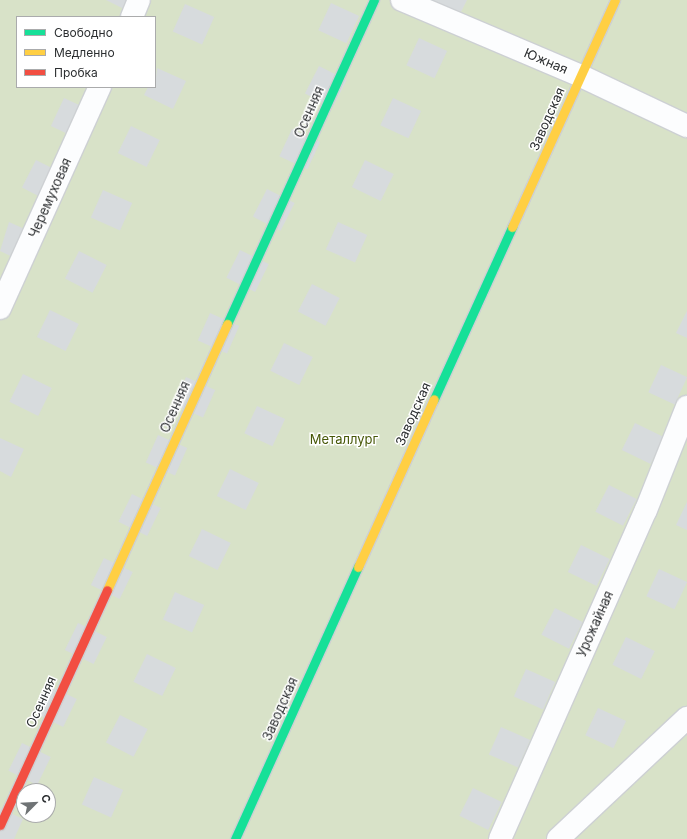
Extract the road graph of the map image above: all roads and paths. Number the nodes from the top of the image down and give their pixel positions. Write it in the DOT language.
graph roads {
  1 [pos="139,0"];
  2 [pos="374,0"];
  3 [pos="402,0"];
  4 [pos="615,0"];
  5 [pos="132,16"];
  6 [pos="581,76"];
  7 [pos="100,88"];
  8 [pos="687,126"];
  9 [pos="0,308"];
  10 [pos="687,407"];
  11 [pos="687,718"];
  12 [pos="0,825"];
  13 [pos="235,839"];
  14 [pos="500,839"];
  15 [pos="558,839"];
  1 -- 5 [label="street"];
  2 -- 12 [label="street, Осенняя"];
  3 -- 6 [label="street, Южная"];
  4 -- 6 [label="street, Заводская"];
  6 -- 8 [label="street, Южная"];
  6 -- 13 [label="street, Заводская"];
  7 -- 9 [label="street, Черемуховая"];
  10 -- 14 [label="street, Урожайная"];
  11 -- 15 [label="street"];
}
